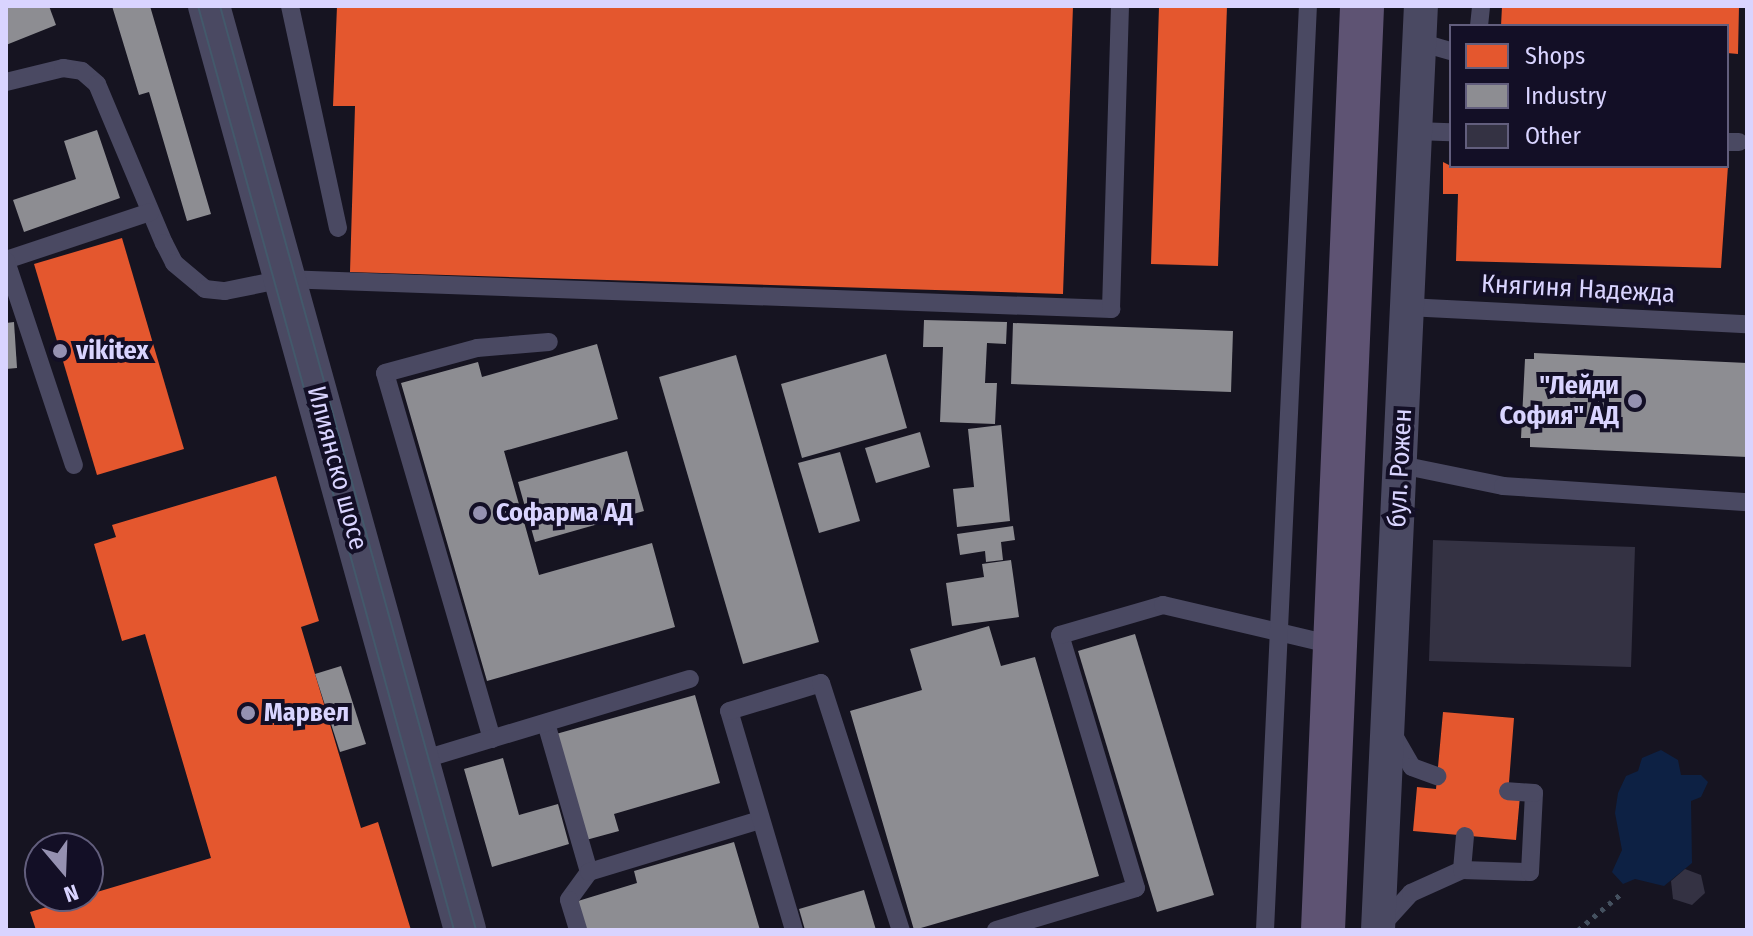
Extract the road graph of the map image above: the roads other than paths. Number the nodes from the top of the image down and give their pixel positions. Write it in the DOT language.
graph roads {
  1 [pos="209,6"];
  2 [pos="290,6"];
  3 [pos="1120,6"];
  4 [pos="1308,6"];
  5 [pos="1362,6"];
  6 [pos="1421,6"];
  7 [pos="1435,47"];
  8 [pos="6,82"];
  9 [pos="1415,131"];
  10 [pos="1449,132"];
  11 [pos="150,212"];
  12 [pos="338,228"];
  13 [pos="6,261"];
  14 [pos="284,279"];
  15 [pos="1407,307"];
  16 [pos="1747,324"];
  17 [pos="549,342"];
  18 [pos="74,465"];
  19 [pos="1401,465"];
  20 [pos="1747,502"];
  21 [pos="1278,632"];
  22 [pos="1333,645"];
  23 [pos="690,679"];
  24 [pos="1385,719"];
  25 [pos="546,723"];
  26 [pos="492,739"];
  27 [pos="418,761"];
  28 [pos="1437,776"];
  29 [pos="1508,791"];
  30 [pos="760,820"];
  31 [pos="1465,836"];
  32 [pos="1462,870"];
  33 [pos="589,872"];
  34 [pos="465,930"];
  35 [pos="578,930"];
  36 [pos="794,930"];
  37 [pos="901,930"];
  38 [pos="996,930"];
  39 [pos="1265,930"];
  40 [pos="1323,930"];
  41 [pos="1378,930"];
  1 -- 14 [label="street, Илиянско шосе"];
  2 -- 12 [label="lane"];
  3 -- 14 [label="lane"];
  4 -- 21 [label="lane"];
  5 -- 22 [label="main road"];
  6 -- 7 [label="street, бул. Рожен"];
  7 -- 9 [label="street, бул. Рожен"];
  8 -- 11 [label="lane"];
  9 -- 10 [label="lane"];
  9 -- 15 [label="street, бул. Рожен"];
  11 -- 13 [label="lane"];
  11 -- 14 [label="lane"];
  13 -- 18 [label="lane"];
  14 -- 27 [label="street, Илиянско шосе"];
  15 -- 16 [label="lane, Княгиня Надежда"];
  15 -- 19 [label="street, бул. Рожен"];
  17 -- 26 [label="lane"];
  19 -- 20 [label="lane"];
  19 -- 24 [label="street, бул. Рожен"];
  21 -- 22 [label="lane"];
  21 -- 38 [label="lane"];
  21 -- 39 [label="lane"];
  22 -- 40 [label="main road"];
  23 -- 25 [label="lane"];
  24 -- 28 [label="lane"];
  24 -- 41 [label="street, бул. Рожен"];
  25 -- 26 [label="lane"];
  25 -- 33 [label="lane"];
  26 -- 27 [label="lane"];
  27 -- 34 [label="street, Илиянско шосе"];
  29 -- 32 [label="lane"];
  30 -- 33 [label="lane"];
  30 -- 36 [label="lane"];
  30 -- 37 [label="lane"];
  31 -- 32 [label="lane"];
  32 -- 41 [label="lane"];
  33 -- 35 [label="lane"];
}
